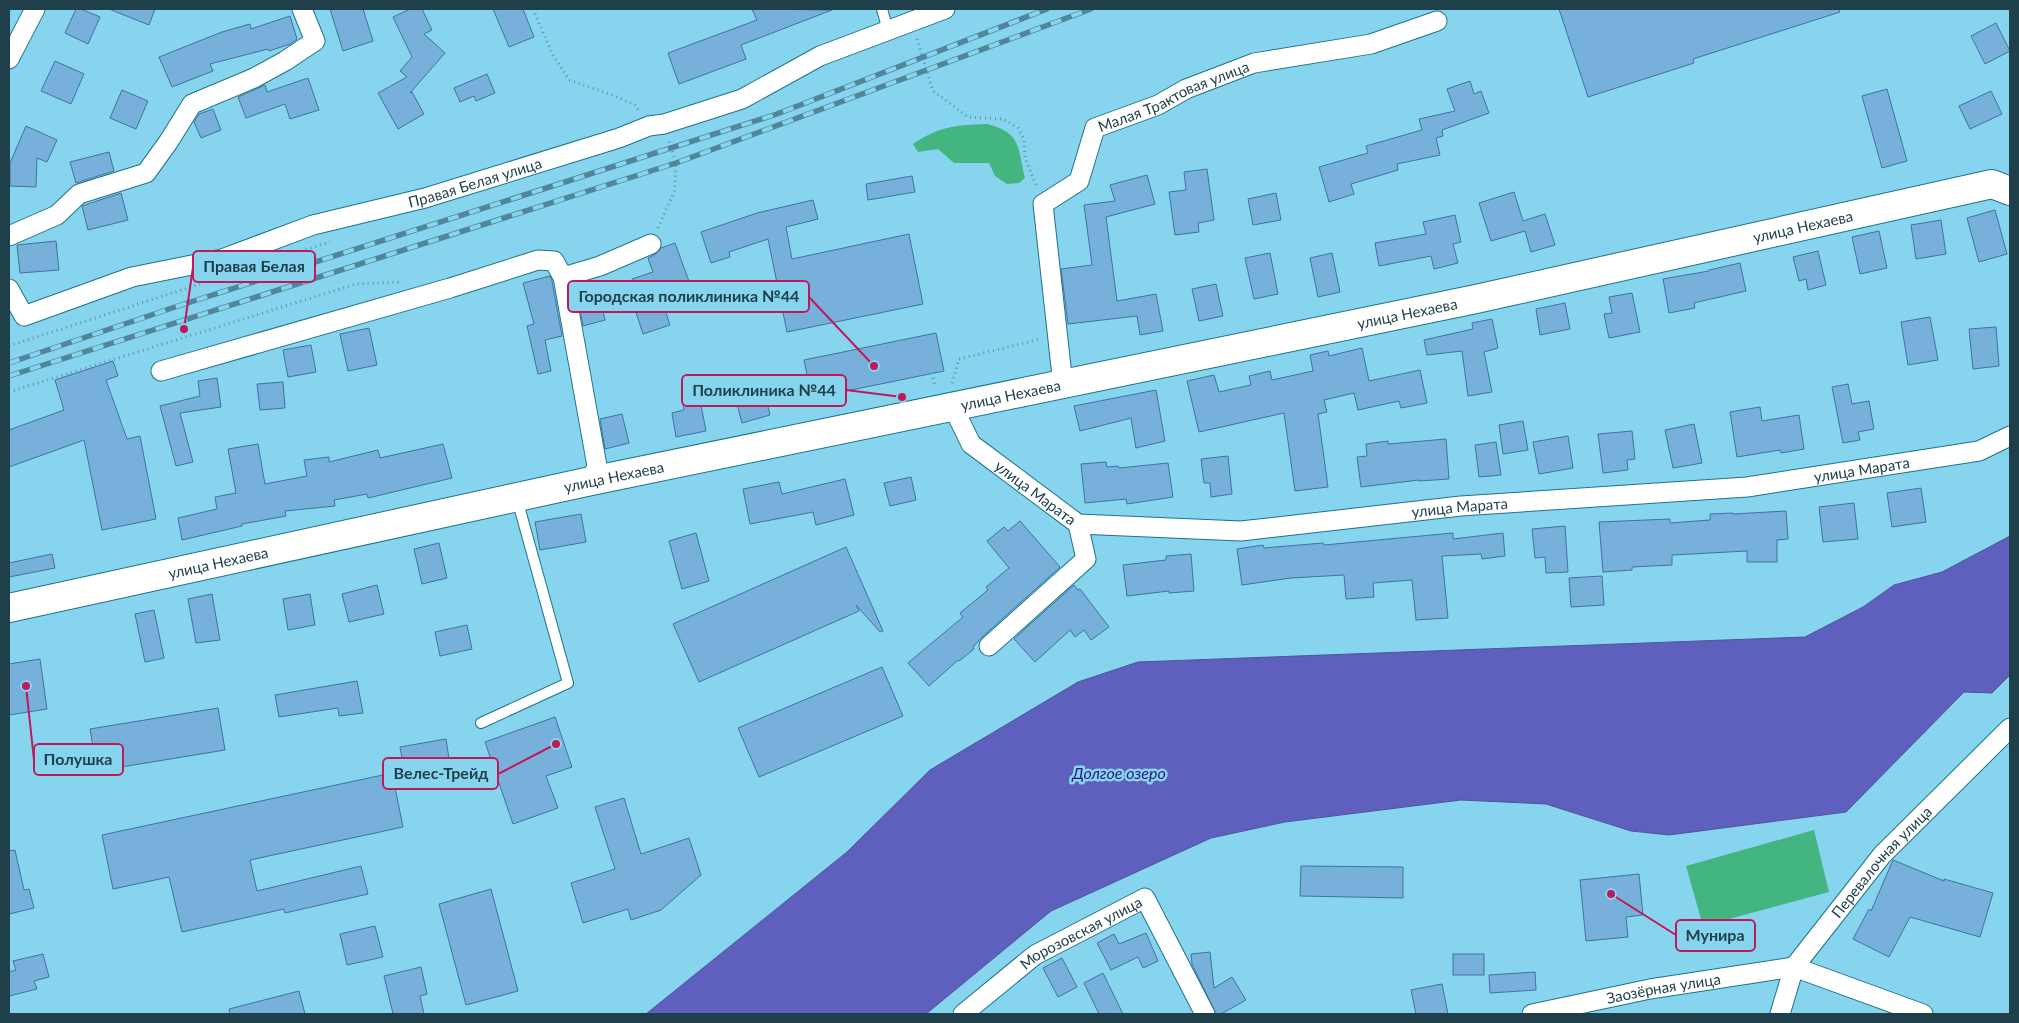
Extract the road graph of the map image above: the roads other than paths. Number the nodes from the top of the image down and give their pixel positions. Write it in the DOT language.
graph roads {
  1 [pos="35,9"];
  2 [pos="302,9"];
  3 [pos="882,9"];
  4 [pos="945,9"];
  5 [pos="1437,21"];
  6 [pos="888,31"];
  7 [pos="9,60"];
  8 [pos="2010,191"];
  9 [pos="9,236"];
  10 [pos="651,244"];
  11 [pos="563,277"];
  12 [pos="9,289"];
  13 [pos="161,371"];
  14 [pos="1063,385"];
  15 [pos="952,396"];
  16 [pos="2010,436"];
  17 [pos="591,481"];
  18 [pos="517,498"];
  19 [pos="1078,524"];
  20 [pos="9,608"];
  21 [pos="989,646"];
  22 [pos="481,724"];
  23 [pos="2010,728"];
  24 [pos="1794,967"];
  25 [pos="963,1014"];
  26 [pos="1205,1014"];
  27 [pos="1532,1014"];
  28 [pos="1780,1014"];
  29 [pos="1922,1014"];
  1 -- 7 [label="street"];
  2 -- 9 [label="street"];
  3 -- 6 [label="lane"];
  4 -- 6 [label="street, Правая Белая улица"];
  5 -- 14 [label="street, Малая Трактовая улица"];
  6 -- 12 [label="street, Правая Белая улица"];
  8 -- 14 [label="street, улица Нехаева"];
  10 -- 11 [label="street"];
  11 -- 13 [label="street"];
  11 -- 17 [label="street"];
  14 -- 15 [label="street, улица Нехаева"];
  15 -- 17 [label="street, улица Нехаева"];
  15 -- 19 [label="street, улица Марата"];
  16 -- 19 [label="street, улица Марата"];
  17 -- 18 [label="street, улица Нехаева"];
  18 -- 20 [label="street, улица Нехаева"];
  18 -- 22 [label="lane"];
  19 -- 21 [label="street"];
  23 -- 24 [label="street, Перевалочная улица"];
  24 -- 27 [label="street, Заозёрная улица"];
  24 -- 28 [label="street, Перевалочная улица"];
  24 -- 29 [label="street"];
  25 -- 26 [label="street, Морозовская улица"];
}
